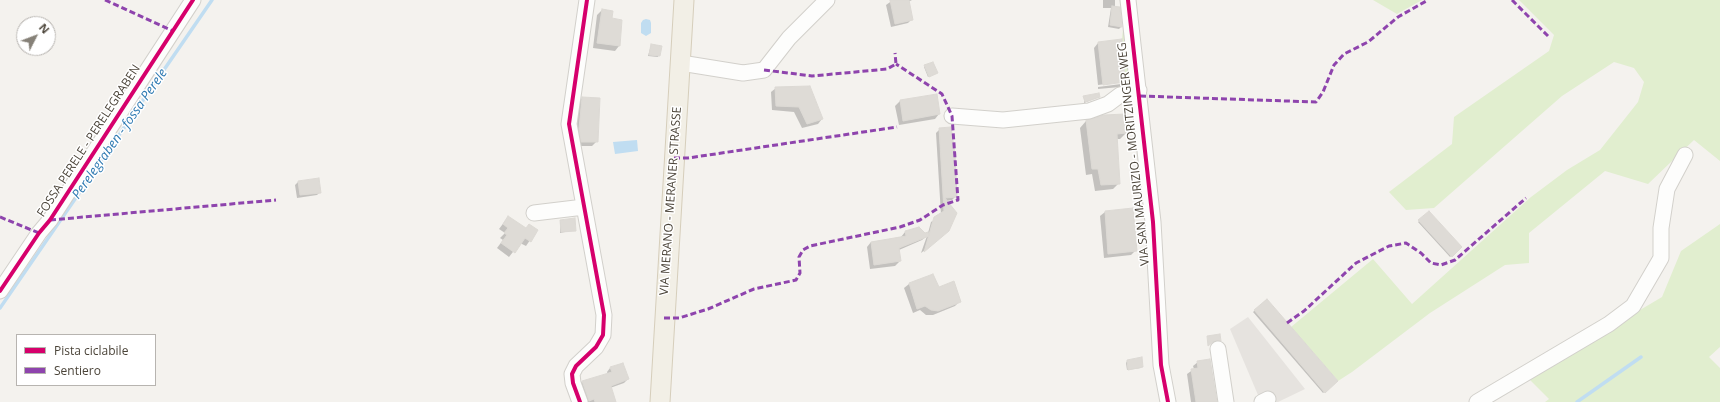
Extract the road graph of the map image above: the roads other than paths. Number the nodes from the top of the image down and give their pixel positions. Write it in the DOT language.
graph roads {
  1 [pos="193,0"];
  2 [pos="587,0"];
  3 [pos="684,0"];
  4 [pos="827,0"];
  5 [pos="1128,0"];
  6 [pos="685,64"];
  7 [pos="1139,90"];
  8 [pos="952,116"];
  9 [pos="1685,155"];
  10 [pos="584,207"];
  11 [pos="534,214"];
  12 [pos="0,291"];
  13 [pos="1218,349"];
  14 [pos="580,402"];
  15 [pos="660,402"];
  16 [pos="1168,402"];
  17 [pos="1226,402"];
  18 [pos="1477,402"];
  1 -- 12 [label="street, FOSSA PERELE - PERELEGRABEN"];
  2 -- 10 [label="street"];
  3 -- 6 [label="main road, VIA MERANO - MERANER STRASSE"];
  4 -- 6 [label="street"];
  5 -- 7 [label="street, VIA SAN MAURIZIO - MORITZINGER WEG"];
  6 -- 15 [label="main road, VIA MERANO - MERANER STRASSE"];
  7 -- 8 [label="street"];
  7 -- 16 [label="street, VIA SAN MAURIZIO - MORITZINGER WEG"];
  9 -- 18 [label="street"];
  10 -- 11 [label="street"];
  10 -- 14 [label="street"];
  13 -- 17 [label="street"];
}
